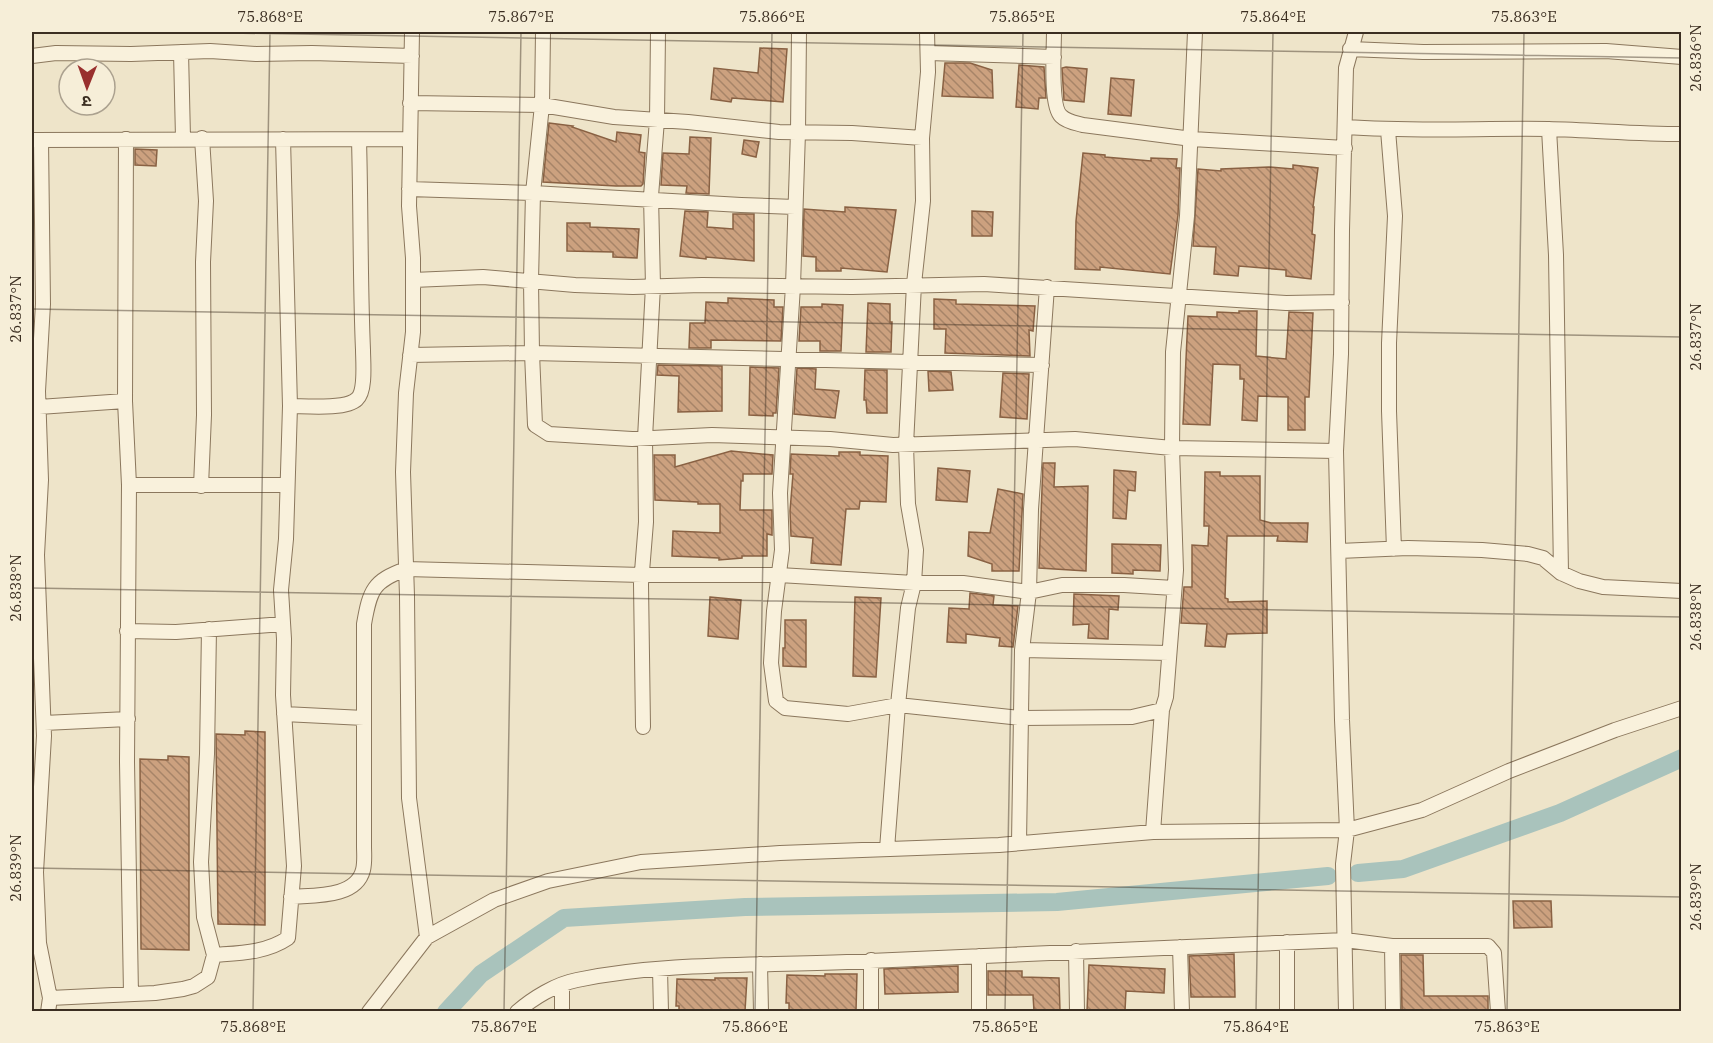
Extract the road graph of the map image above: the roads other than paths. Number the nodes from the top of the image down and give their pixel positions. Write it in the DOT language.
graph roads {
  1 [pos="411,32"];
  2 [pos="543,32"];
  3 [pos="658,32"];
  4 [pos="799,32"];
  5 [pos="927,32"];
  6 [pos="1054,32"];
  7 [pos="1195,32"];
  8 [pos="1356,32"];
  9 [pos="1350,49"];
  10 [pos="181,52"];
  11 [pos="928,53"];
  12 [pos="32,56"];
  13 [pos="412,56"];
  14 [pos="1054,57"];
  15 [pos="1682,57"];
  16 [pos="410,103"];
  17 [pos="542,105"];
  18 [pos="657,120"];
  19 [pos="1346,127"];
  20 [pos="1549,129"];
  21 [pos="1389,130"];
  22 [pos="798,132"];
  23 [pos="1682,134"];
  24 [pos="183,138"];
  25 [pos="202,138"];
  26 [pos="922,138"];
  27 [pos="126,139"];
  28 [pos="283,139"];
  29 [pos="409,139"];
  30 [pos="1192,139"];
  31 [pos="36,140"];
  32 [pos="360,140"];
  33 [pos="1345,148"];
  34 [pos="409,189"];
  35 [pos="533,193"];
  36 [pos="651,200"];
  37 [pos="795,207"];
  38 [pos="413,280"];
  39 [pos="531,281"];
  40 [pos="914,284"];
  41 [pos="653,286"];
  42 [pos="793,286"];
  43 [pos="1047,287"];
  44 [pos="1180,296"];
  45 [pos="1342,302"];
  46 [pos="532,353"];
  47 [pos="410,356"];
  48 [pos="650,357"];
  49 [pos="787,359"];
  50 [pos="911,362"];
  51 [pos="1041,365"];
  52 [pos="125,401"];
  53 [pos="39,406"];
  54 [pos="290,406"];
  55 [pos="782,437"];
  56 [pos="645,438"];
  57 [pos="1037,441"];
  58 [pos="906,445"];
  59 [pos="1172,448"];
  60 [pos="1336,451"];
  61 [pos="129,485"];
  62 [pos="287,485"];
  63 [pos="201,486"];
  64 [pos="1394,549"];
  65 [pos="1338,551"];
  66 [pos="406,569"];
  67 [pos="1561,573"];
  68 [pos="642,575"];
  69 [pos="779,576"];
  70 [pos="914,584"];
  71 [pos="1174,588"];
  72 [pos="1682,591"];
  73 [pos="1029,592"];
  74 [pos="283,624"];
  75 [pos="209,629"];
  76 [pos="128,631"];
  77 [pos="1022,650"];
  78 [pos="1169,653"];
  79 [pos="898,705"];
  80 [pos="1682,708"];
  81 [pos="1162,710"];
  82 [pos="284,714"];
  83 [pos="364,718"];
  84 [pos="1021,718"];
  85 [pos="128,719"];
  86 [pos="44,723"];
  87 [pos="643,728"];
  88 [pos="1347,830"];
  89 [pos="1153,832"];
  90 [pos="1019,843"];
  91 [pos="887,849"];
  92 [pos="291,897"];
  93 [pos="427,937"];
  94 [pos="1345,940"];
  95 [pos="1287,942"];
  96 [pos="1392,946"];
  97 [pos="1180,947"];
  98 [pos="1076,951"];
  99 [pos="214,955"];
  100 [pos="979,956"];
  101 [pos="871,960"];
  102 [pos="760,964"];
  103 [pos="660,969"];
  104 [pos="562,986"];
  105 [pos="131,994"];
  106 [pos="49,1004"];
  107 [pos="369,1011"];
  108 [pos="517,1011"];
  109 [pos="562,1011"];
  110 [pos="661,1011"];
  111 [pos="761,1011"];
  112 [pos="871,1011"];
  113 [pos="979,1011"];
  114 [pos="1077,1011"];
  115 [pos="1182,1011"];
  116 [pos="1287,1011"];
  117 [pos="1346,1011"];
  118 [pos="1393,1011"];
  119 [pos="1498,1011"];
  1 -- 13 [label="street"];
  2 -- 17 [label="street"];
  3 -- 18 [label="street"];
  4 -- 22 [label="street"];
  5 -- 11 [label="street"];
  6 -- 14 [label="street"];
  7 -- 30 [label="street"];
  8 -- 9 [label="street"];
  9 -- 15 [label="street"];
  9 -- 19 [label="street"];
  10 -- 12 [label="street"];
  10 -- 13 [label="street"];
  10 -- 24 [label="street"];
  11 -- 14 [label="street"];
  11 -- 26 [label="street"];
  13 -- 16 [label="street"];
  14 -- 30 [label="street"];
  16 -- 17 [label="street"];
  16 -- 29 [label="street"];
  17 -- 18 [label="street"];
  17 -- 35 [label="street"];
  18 -- 22 [label="street"];
  18 -- 36 [label="street"];
  19 -- 21 [label="street"];
  19 -- 33 [label="street"];
  20 -- 21 [label="street"];
  20 -- 23 [label="street"];
  20 -- 67 [label="street"];
  21 -- 64 [label="street"];
  22 -- 26 [label="street"];
  22 -- 37 [label="street"];
  24 -- 25 [label="street"];
  24 -- 27 [label="street"];
  25 -- 28 [label="street"];
  25 -- 63 [label="street"];
  26 -- 40 [label="street"];
  27 -- 31 [label="street"];
  27 -- 52 [label="street"];
  28 -- 32 [label="street"];
  28 -- 54 [label="street"];
  29 -- 32 [label="street"];
  29 -- 34 [label="street"];
  30 -- 33 [label="street"];
  30 -- 44 [label="street"];
  31 -- 53 [label="street"];
  32 -- 54 [label="street"];
  33 -- 45 [label="street"];
  34 -- 35 [label="street"];
  34 -- 38 [label="street"];
  35 -- 36 [label="street"];
  35 -- 39 [label="street"];
  36 -- 37 [label="street"];
  36 -- 41 [label="street"];
  37 -- 42 [label="street"];
  38 -- 39 [label="street"];
  38 -- 47 [label="street"];
  39 -- 41 [label="street"];
  39 -- 46 [label="street"];
  40 -- 42 [label="street"];
  40 -- 43 [label="street"];
  40 -- 50 [label="street"];
  41 -- 42 [label="street"];
  41 -- 48 [label="street"];
  42 -- 49 [label="street"];
  43 -- 44 [label="street"];
  43 -- 51 [label="street"];
  44 -- 45 [label="street"];
  44 -- 59 [label="street"];
  45 -- 60 [label="street"];
  46 -- 47 [label="street"];
  46 -- 48 [label="street"];
  46 -- 56 [label="street"];
  47 -- 66 [label="street"];
  48 -- 49 [label="street"];
  48 -- 56 [label="street"];
  49 -- 50 [label="street"];
  49 -- 55 [label="street"];
  50 -- 51 [label="street"];
  50 -- 58 [label="street"];
  51 -- 57 [label="street"];
  52 -- 53 [label="street"];
  52 -- 61 [label="street"];
  53 -- 86 [label="street"];
  54 -- 62 [label="street"];
  55 -- 56 [label="street"];
  55 -- 58 [label="street"];
  55 -- 69 [label="street"];
  56 -- 68 [label="street"];
  57 -- 58 [label="street"];
  57 -- 59 [label="street"];
  57 -- 73 [label="street"];
  58 -- 70 [label="street"];
  59 -- 60 [label="street"];
  59 -- 71 [label="street"];
  60 -- 65 [label="street"];
  61 -- 63 [label="street"];
  61 -- 76 [label="street"];
  62 -- 63 [label="street"];
  62 -- 74 [label="street"];
  64 -- 65 [label="street"];
  64 -- 67 [label="street"];
  65 -- 88 [label="street"];
  66 -- 68 [label="street"];
  66 -- 83 [label="street"];
  66 -- 93 [label="street"];
  67 -- 72 [label="street"];
  68 -- 69 [label="street"];
  68 -- 87 [label="street"];
  69 -- 70 [label="street"];
  69 -- 79 [label="street"];
  70 -- 73 [label="street"];
  70 -- 79 [label="street"];
  71 -- 73 [label="street"];
  71 -- 78 [label="street"];
  73 -- 77 [label="street"];
  74 -- 75 [label="street"];
  74 -- 82 [label="street"];
  75 -- 76 [label="street"];
  75 -- 99 [label="street"];
  76 -- 85 [label="street"];
  77 -- 78 [label="street"];
  77 -- 84 [label="street"];
  78 -- 81 [label="street"];
  79 -- 84 [label="street"];
  79 -- 91 [label="street"];
  80 -- 88 [label="street"];
  81 -- 84 [label="street"];
  81 -- 89 [label="street"];
  82 -- 83 [label="street"];
  82 -- 92 [label="street"];
  83 -- 92 [label="street"];
  84 -- 90 [label="street"];
  85 -- 86 [label="street"];
  85 -- 105 [label="street"];
  86 -- 106 [label="street"];
  88 -- 89 [label="street"];
  88 -- 94 [label="street"];
  89 -- 90 [label="street"];
  90 -- 91 [label="street"];
  91 -- 93 [label="street"];
  92 -- 99 [label="street"];
  93 -- 107 [label="street"];
  94 -- 95 [label="street"];
  94 -- 96 [label="street"];
  94 -- 117 [label="street"];
  95 -- 97 [label="street"];
  95 -- 116 [label="street"];
  96 -- 118 [label="street"];
  96 -- 119 [label="street"];
  97 -- 98 [label="street"];
  97 -- 115 [label="street"];
  98 -- 100 [label="street"];
  98 -- 114 [label="street"];
  99 -- 105 [label="street"];
  100 -- 101 [label="street"];
  100 -- 113 [label="street"];
  101 -- 102 [label="street"];
  101 -- 112 [label="street"];
  102 -- 103 [label="street"];
  102 -- 111 [label="street"];
  103 -- 104 [label="street"];
  103 -- 110 [label="street"];
  104 -- 108 [label="street"];
  104 -- 109 [label="street"];
  105 -- 106 [label="street"];
}
